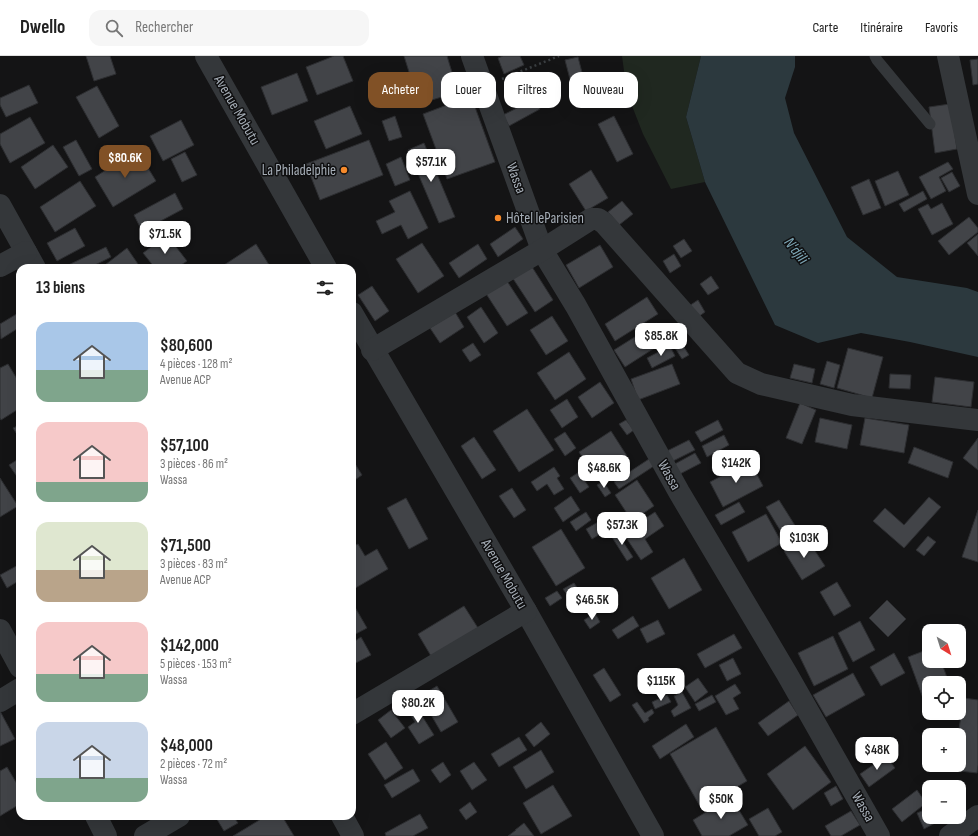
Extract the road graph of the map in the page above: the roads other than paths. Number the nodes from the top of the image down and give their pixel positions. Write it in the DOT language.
graph roads {
  1 [pos="206,56"];
  2 [pos="472,56"];
  3 [pos="875,56"];
  4 [pos="948,56"];
  5 [pos="930,124"];
  6 [pos="978,194"];
  7 [pos="0,205"];
  8 [pos="542,250"];
  9 [pos="30,260"];
  10 [pos="324,264"];
  11 [pos="0,266"];
  12 [pos="356,320"];
  13 [pos="372,350"];
  14 [pos="978,420"];
  15 [pos="526,611"];
  16 [pos="0,630"];
  17 [pos="16,660"];
  18 [pos="16,691"];
  19 [pos="0,701"];
  20 [pos="356,712"];
  21 [pos="978,816"];
  22 [pos="98,820"];
  23 [pos="172,820"];
  24 [pos="344,820"];
  25 [pos="106,836"];
  26 [pos="145,836"];
  27 [pos="353,836"];
  28 [pos="653,836"];
  29 [pos="879,836"];
  30 [pos="950,836"];
  1 -- 10 [label="street, Avenue Mobutu"];
  2 -- 8 [label="street, Wassa"];
  3 -- 5 [label="lane"];
  4 -- 6 [label="street"];
  7 -- 9 [label="street"];
  8 -- 13 [label="street"];
  8 -- 14 [label="street"];
  8 -- 29 [label="street, Wassa"];
  9 -- 11 [label="street"];
  12 -- 13 [label="street, Avenue Mobutu"];
  13 -- 15 [label="street, Avenue Mobutu"];
  15 -- 20 [label="street"];
  15 -- 28 [label="street, Avenue Mobutu"];
  16 -- 17 [label="street"];
  18 -- 19 [label="street"];
  21 -- 30 [label="street"];
  22 -- 25 [label="street"];
  23 -- 26 [label="street"];
  24 -- 27 [label="street"];
}
